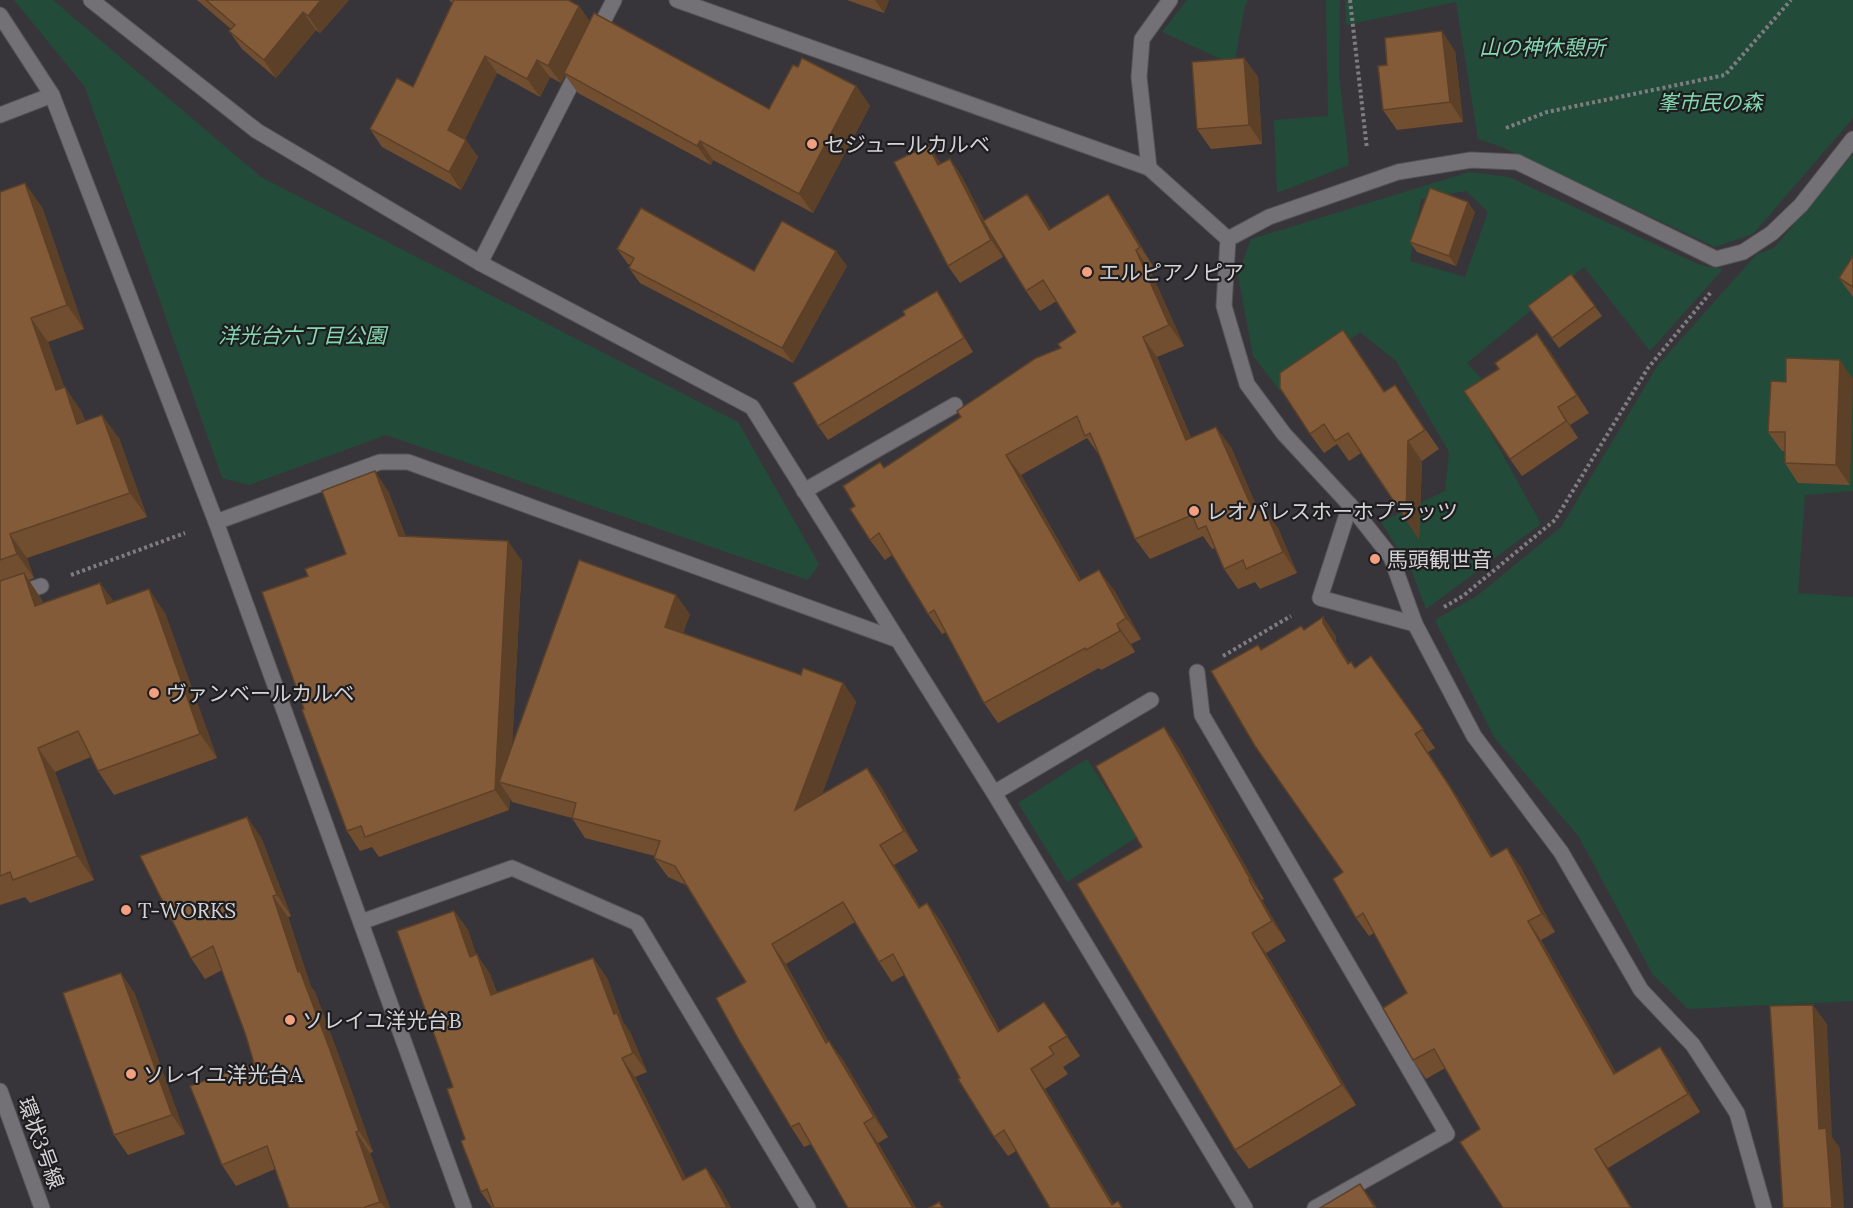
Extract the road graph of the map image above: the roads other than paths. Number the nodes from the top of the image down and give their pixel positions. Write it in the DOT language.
graph roads {
  1 [pos="91,0"];
  2 [pos="614,0"];
  3 [pos="677,0"];
  4 [pos="1170,0"];
  5 [pos="0,15"];
  6 [pos="52,96"];
  7 [pos="0,115"];
  8 [pos="1853,139"];
  9 [pos="1149,168"];
  10 [pos="1228,239"];
  11 [pos="480,263"];
  12 [pos="955,405"];
  13 [pos="804,491"];
  14 [pos="1350,506"];
  15 [pos="216,522"];
  16 [pos="41,586"];
  17 [pos="0,600"];
  18 [pos="1415,624"];
  19 [pos="898,640"];
  20 [pos="1197,672"];
  21 [pos="1151,700"];
  22 [pos="994,793"];
  23 [pos="360,922"];
  24 [pos="0,1091"];
  25 [pos="42,1208"];
  26 [pos="464,1208"];
  27 [pos="808,1208"];
  28 [pos="1245,1208"];
  29 [pos="1315,1208"];
  30 [pos="1764,1208"];
  1 -- 11 [label="street"];
  2 -- 11 [label="street"];
  3 -- 9 [label="street"];
  4 -- 9 [label="street"];
  5 -- 6 [label="street"];
  6 -- 7 [label="street"];
  6 -- 15 [label="street"];
  8 -- 10 [label="street"];
  9 -- 10 [label="street"];
  10 -- 14 [label="street"];
  11 -- 13 [label="street"];
  12 -- 13 [label="street"];
  13 -- 19 [label="street"];
  14 -- 18 [label="street"];
  14 -- 18 [label="street"];
  15 -- 19 [label="street"];
  15 -- 23 [label="street"];
  16 -- 17 [label="street"];
  18 -- 30 [label="street"];
  19 -- 22 [label="street"];
  20 -- 29 [label="street"];
  21 -- 22 [label="street"];
  22 -- 28 [label="street"];
  23 -- 26 [label="street"];
  23 -- 27 [label="street"];
  24 -- 25 [label="street, 環状3号線"];
}
